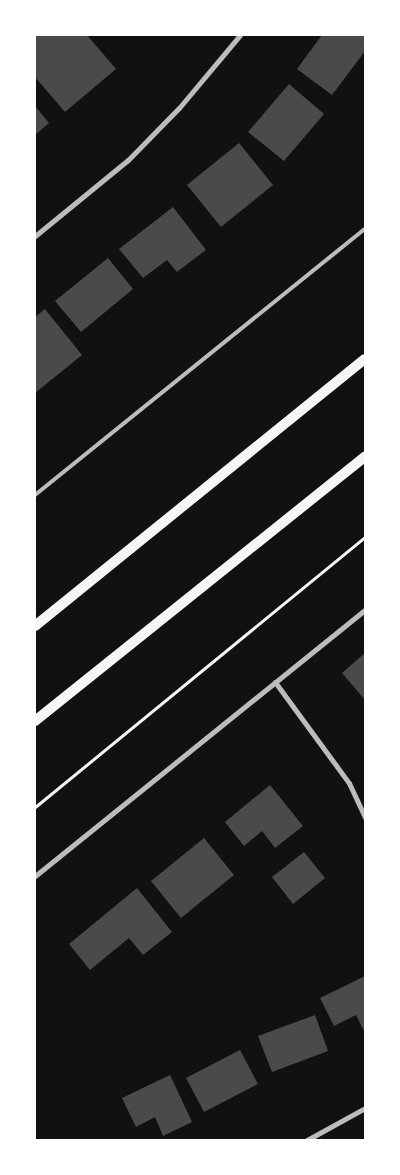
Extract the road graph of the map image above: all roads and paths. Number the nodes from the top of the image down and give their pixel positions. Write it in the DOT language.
graph roads {
  1 [pos="240,35"];
  2 [pos="365,229"];
  3 [pos="35,236"];
  4 [pos="365,359"];
  5 [pos="365,457"];
  6 [pos="35,495"];
  7 [pos="365,537"];
  8 [pos="365,610"];
  9 [pos="35,626"];
  10 [pos="276,682"];
  11 [pos="35,721"];
  12 [pos="35,806"];
  13 [pos="365,818"];
  14 [pos="35,876"];
  15 [pos="365,1108"];
  16 [pos="307,1140"];
  1 -- 3 [label="street"];
  2 -- 6 [label="lane"];
  4 -- 9 [label="main road"];
  5 -- 11 [label="main road"];
  7 -- 12 [label="path"];
  8 -- 10 [label="street"];
  10 -- 13 [label="street"];
  10 -- 14 [label="street"];
  15 -- 16 [label="street"];
}
